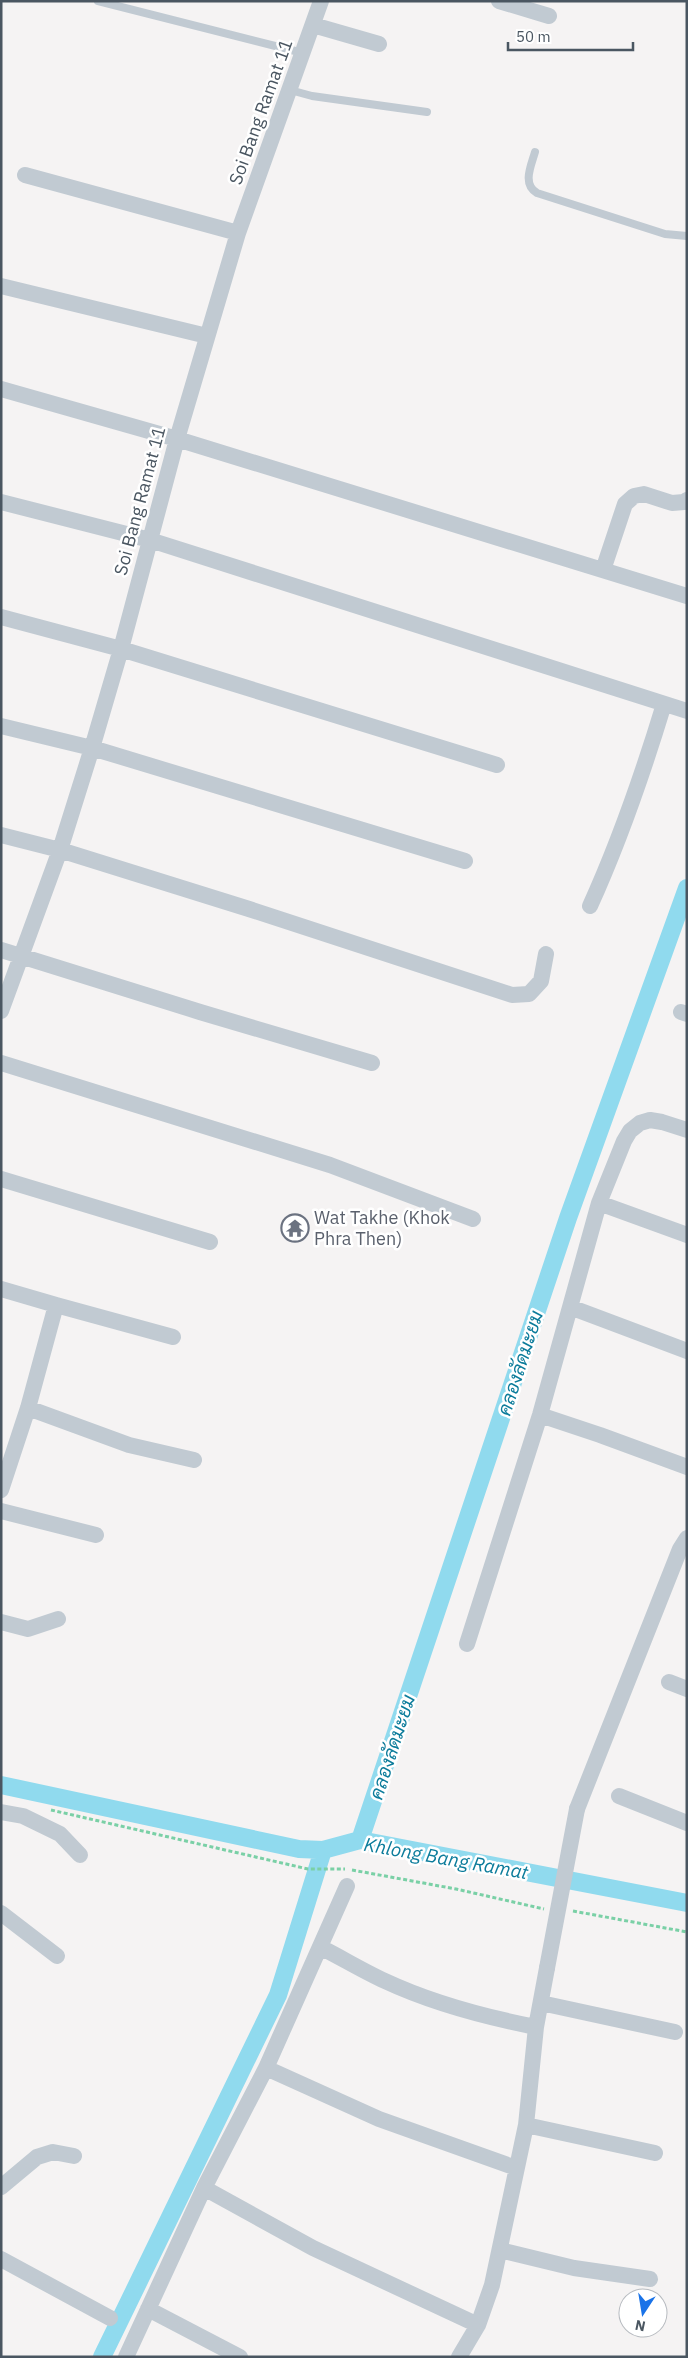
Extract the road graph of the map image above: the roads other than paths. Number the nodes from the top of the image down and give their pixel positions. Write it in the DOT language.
graph roads {
  1 [pos="98,1"];
  2 [pos="322,1"];
  3 [pos="498,1"];
  4 [pos="549,16"];
  5 [pos="313,25"];
  6 [pos="378,44"];
  7 [pos="303,52"];
  8 [pos="290,90"];
  9 [pos="427,112"];
  10 [pos="535,152"];
  11 [pos="25,175"];
  12 [pos="238,233"];
  13 [pos="687,236"];
  14 [pos="1,286"];
  15 [pos="207,336"];
  16 [pos="1,388"];
  17 [pos="177,439"];
  18 [pos="687,500"];
  19 [pos="1,502"];
  20 [pos="150,540"];
  21 [pos="603,570"];
  22 [pos="687,596"];
  23 [pos="1,617"];
  24 [pos="121,649"];
  25 [pos="664,704"];
  26 [pos="687,711"];
  27 [pos="1,726"];
  28 [pos="92,748"];
  29 [pos="497,765"];
  30 [pos="1,835"];
  31 [pos="60,850"];
  32 [pos="465,862"];
  33 [pos="590,906"];
  34 [pos="1,950"];
  35 [pos="22,954"];
  36 [pos="546,954"];
  37 [pos="1,1011"];
  38 [pos="1,1062"];
  39 [pos="372,1063"];
  40 [pos="687,1130"];
  41 [pos="1,1179"];
  42 [pos="600,1203"];
  43 [pos="473,1220"];
  44 [pos="687,1235"];
  45 [pos="210,1242"];
  46 [pos="1,1289"];
  47 [pos="56,1306"];
  48 [pos="570,1307"];
  49 [pos="173,1336"];
  50 [pos="687,1351"];
  51 [pos="28,1408"];
  52 [pos="540,1415"];
  53 [pos="194,1460"];
  54 [pos="687,1467"];
  55 [pos="1,1490"];
  56 [pos="1,1511"];
  57 [pos="96,1536"];
  58 [pos="684,1546"];
  59 [pos="58,1619"];
  60 [pos="1,1622"];
  61 [pos="467,1644"];
  62 [pos="669,1682"];
  63 [pos="687,1690"];
  64 [pos="618,1796"];
  65 [pos="1,1812"];
  66 [pos="687,1823"];
  67 [pos="80,1855"];
  68 [pos="347,1886"];
  69 [pos="1,1913"];
  70 [pos="320,1947"];
  71 [pos="57,1956"];
  72 [pos="541,2003"];
  73 [pos="536,2027"];
  74 [pos="675,2032"];
  75 [pos="266,2068"];
  76 [pos="526,2125"];
  77 [pos="655,2153"];
  78 [pos="74,2156"];
  79 [pos="516,2168"];
  80 [pos="1,2186"];
  81 [pos="204,2188"];
  82 [pos="500,2250"];
  83 [pos="1,2259"];
  84 [pos="650,2279"];
  85 [pos="148,2308"];
  86 [pos="110,2318"];
  87 [pos="478,2325"];
  88 [pos="126,2357"];
  89 [pos="240,2357"];
  90 [pos="459,2357"];
  1 -- 7 [label="lane"];
  2 -- 5 [label="street, Soi Bang Ramat 11"];
  3 -- 4 [label="street"];
  5 -- 6 [label="street"];
  5 -- 7 [label="street, Soi Bang Ramat 11"];
  7 -- 8 [label="street, Soi Bang Ramat 11"];
  8 -- 9 [label="lane"];
  8 -- 12 [label="street, Soi Bang Ramat 11"];
  10 -- 13 [label="lane"];
  11 -- 12 [label="street"];
  12 -- 15 [label="street, Soi Bang Ramat 11"];
  14 -- 15 [label="street"];
  15 -- 17 [label="street, Soi Bang Ramat 11"];
  16 -- 17 [label="street"];
  17 -- 20 [label="street, Soi Bang Ramat 11"];
  17 -- 21 [label="street"];
  18 -- 21 [label="street"];
  19 -- 20 [label="street"];
  20 -- 24 [label="street, Soi Bang Ramat 11"];
  20 -- 25 [label="street"];
  21 -- 22 [label="street"];
  23 -- 24 [label="street"];
  24 -- 28 [label="street, Soi Bang Ramat 11"];
  24 -- 29 [label="street"];
  25 -- 26 [label="street"];
  25 -- 33 [label="street"];
  27 -- 28 [label="street"];
  28 -- 31 [label="street, Soi Bang Ramat 11"];
  28 -- 32 [label="street"];
  30 -- 31 [label="street"];
  31 -- 35 [label="street, Soi Bang Ramat 11"];
  31 -- 36 [label="street"];
  34 -- 35 [label="street"];
  35 -- 37 [label="street, Soi Bang Ramat 11"];
  35 -- 39 [label="street"];
  38 -- 43 [label="street"];
  40 -- 42 [label="street"];
  41 -- 45 [label="street"];
  42 -- 44 [label="street"];
  42 -- 48 [label="street"];
  46 -- 47 [label="street"];
  47 -- 49 [label="street"];
  47 -- 51 [label="street"];
  48 -- 50 [label="street"];
  48 -- 52 [label="street"];
  51 -- 53 [label="street"];
  51 -- 55 [label="street"];
  52 -- 54 [label="street"];
  52 -- 61 [label="street"];
  56 -- 57 [label="street"];
  58 -- 72 [label="street, bridge"];
  59 -- 60 [label="street"];
  62 -- 63 [label="street"];
  64 -- 66 [label="street"];
  65 -- 67 [label="street"];
  68 -- 70 [label="street"];
  69 -- 71 [label="street"];
  70 -- 73 [label="street"];
  70 -- 75 [label="street"];
  72 -- 73 [label="street"];
  72 -- 74 [label="street"];
  73 -- 76 [label="street"];
  75 -- 79 [label="street"];
  75 -- 81 [label="street"];
  76 -- 77 [label="street"];
  76 -- 79 [label="street"];
  78 -- 80 [label="street"];
  79 -- 82 [label="street"];
  81 -- 85 [label="street"];
  81 -- 87 [label="street"];
  82 -- 84 [label="street"];
  82 -- 87 [label="street"];
  83 -- 86 [label="street"];
  85 -- 88 [label="street"];
  85 -- 89 [label="street"];
  87 -- 90 [label="street"];
}
